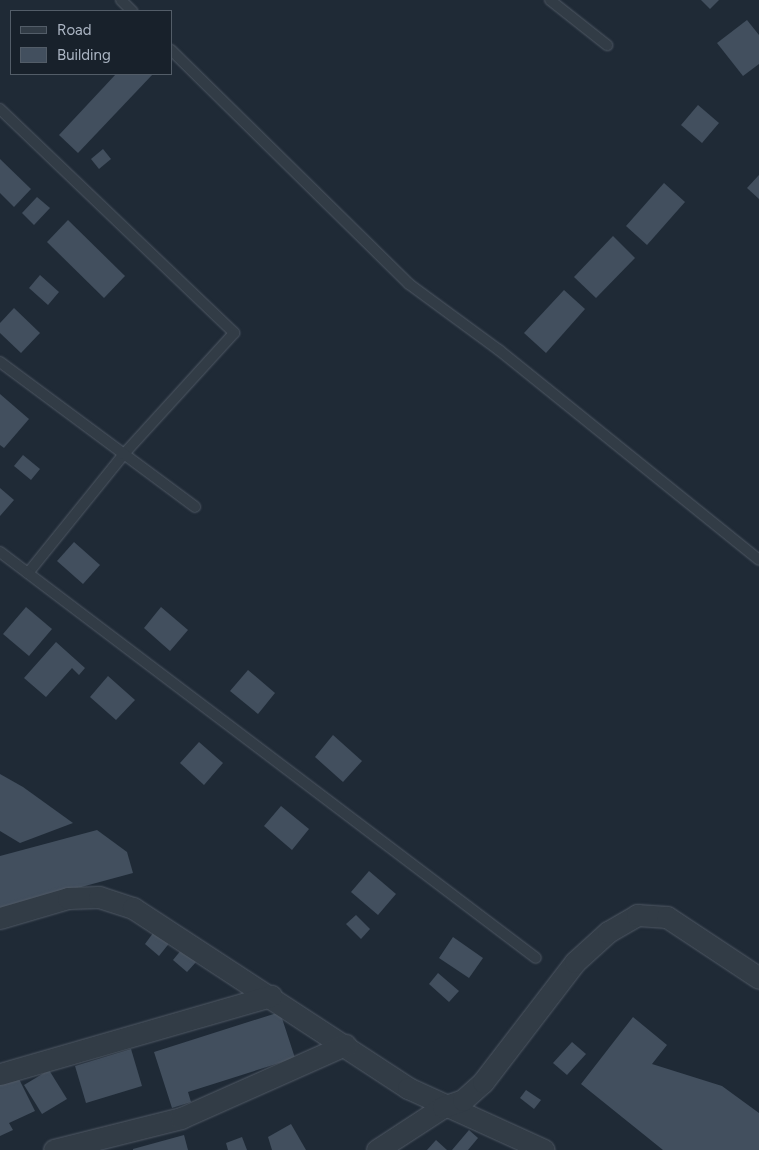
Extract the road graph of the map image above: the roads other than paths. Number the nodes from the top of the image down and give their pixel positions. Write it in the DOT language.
graph roads {
  1 [pos="121,0"];
  2 [pos="550,0"];
  3 [pos="131,10"];
  4 [pos="607,45"];
  5 [pos="172,51"];
  6 [pos="0,109"];
  7 [pos="0,362"];
  8 [pos="124,454"];
  9 [pos="195,507"];
  10 [pos="0,552"];
  11 [pos="759,560"];
  12 [pos="28,573"];
  13 [pos="0,918"];
  14 [pos="536,958"];
  15 [pos="759,978"];
  16 [pos="271,996"];
  17 [pos="345,1045"];
  18 [pos="0,1074"];
  19 [pos="443,1107"];
  20 [pos="54,1150"];
  21 [pos="377,1150"];
  22 [pos="544,1150"];
  1 -- 3 [label="lane"];
  2 -- 4 [label="lane"];
  5 -- 11 [label="lane"];
  6 -- 8 [label="lane"];
  7 -- 8 [label="lane"];
  8 -- 9 [label="lane"];
  8 -- 12 [label="lane"];
  10 -- 12 [label="lane"];
  12 -- 14 [label="lane"];
  13 -- 16 [label="street"];
  15 -- 19 [label="street"];
  16 -- 17 [label="street"];
  16 -- 18 [label="street"];
  17 -- 19 [label="street"];
  17 -- 20 [label="street"];
  19 -- 21 [label="street"];
  19 -- 22 [label="street"];
}
